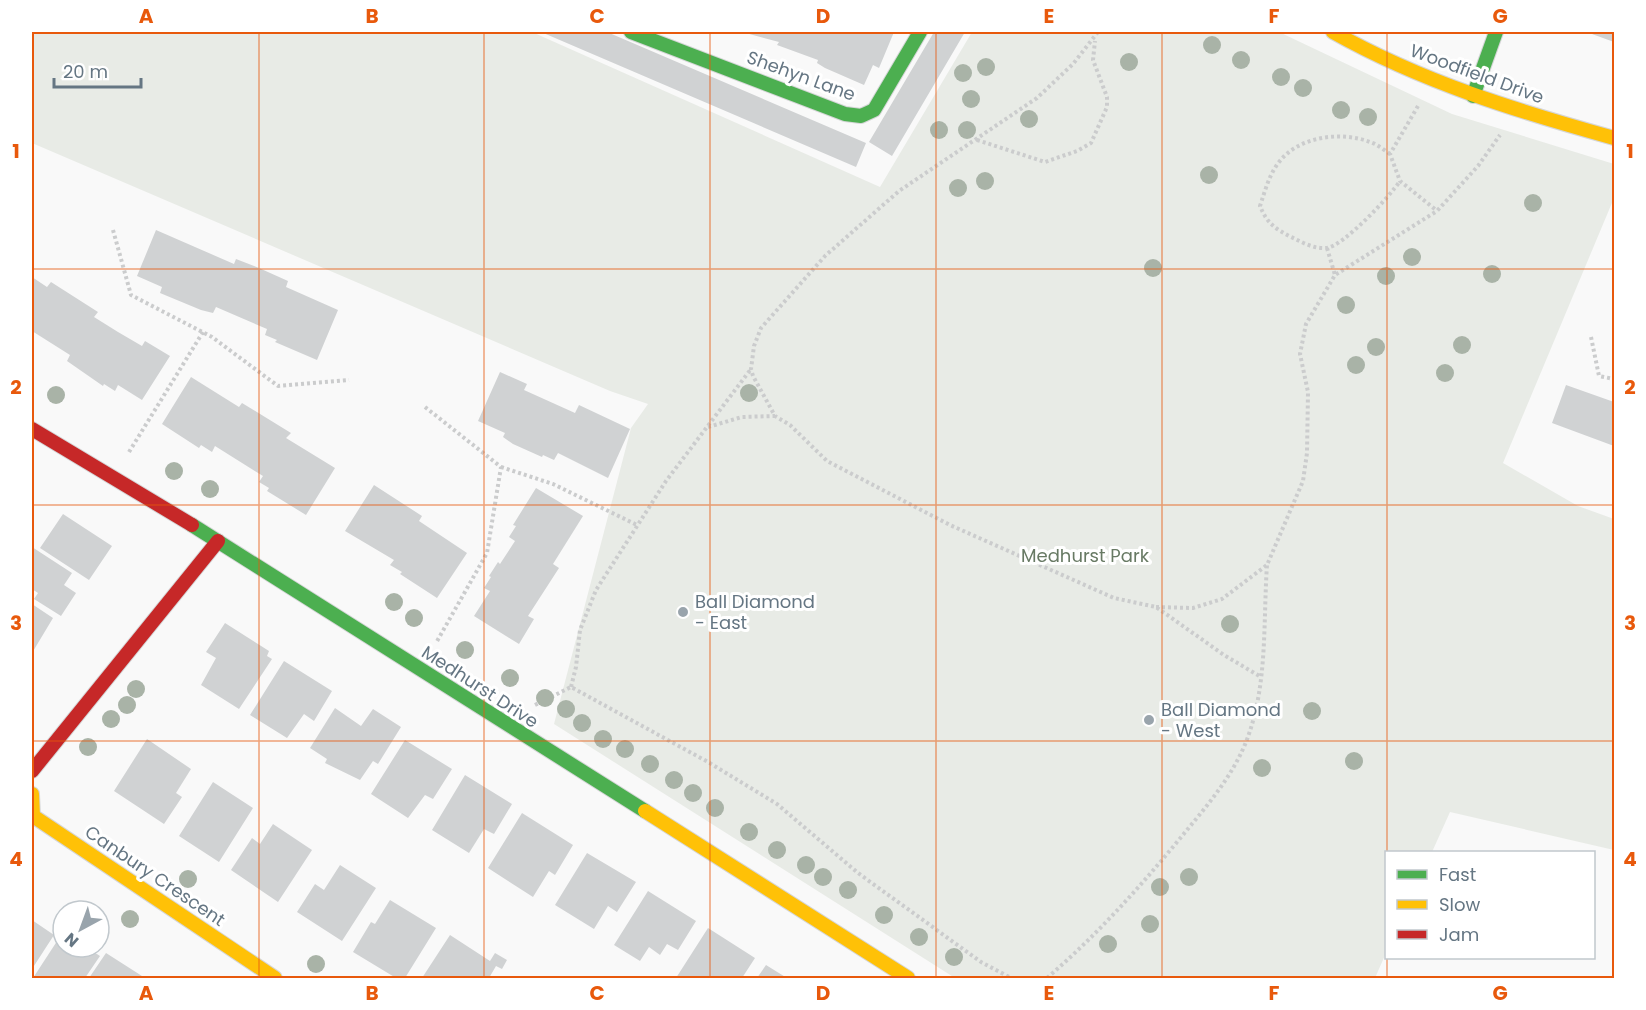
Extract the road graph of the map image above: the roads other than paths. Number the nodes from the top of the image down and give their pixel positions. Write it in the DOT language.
graph roads {
  1 [pos="631,32"];
  2 [pos="920,32"];
  3 [pos="1333,32"];
  4 [pos="1496,32"];
  5 [pos="1473,96"];
  6 [pos="1614,138"];
  7 [pos="32,429"];
  8 [pos="218,541"];
  9 [pos="32,771"];
  10 [pos="32,794"];
  11 [pos="275,978"];
  12 [pos="908,978"];
  1 -- 2 [label="street, Shehyn Lane"];
  3 -- 5 [label="street, Woodfield Drive"];
  4 -- 5 [label="street"];
  5 -- 6 [label="street, Woodfield Drive"];
  7 -- 8 [label="street, Medhurst Drive"];
  8 -- 9 [label="street"];
  8 -- 12 [label="street, Medhurst Drive"];
  10 -- 11 [label="street, Canbury Crescent"];
}
